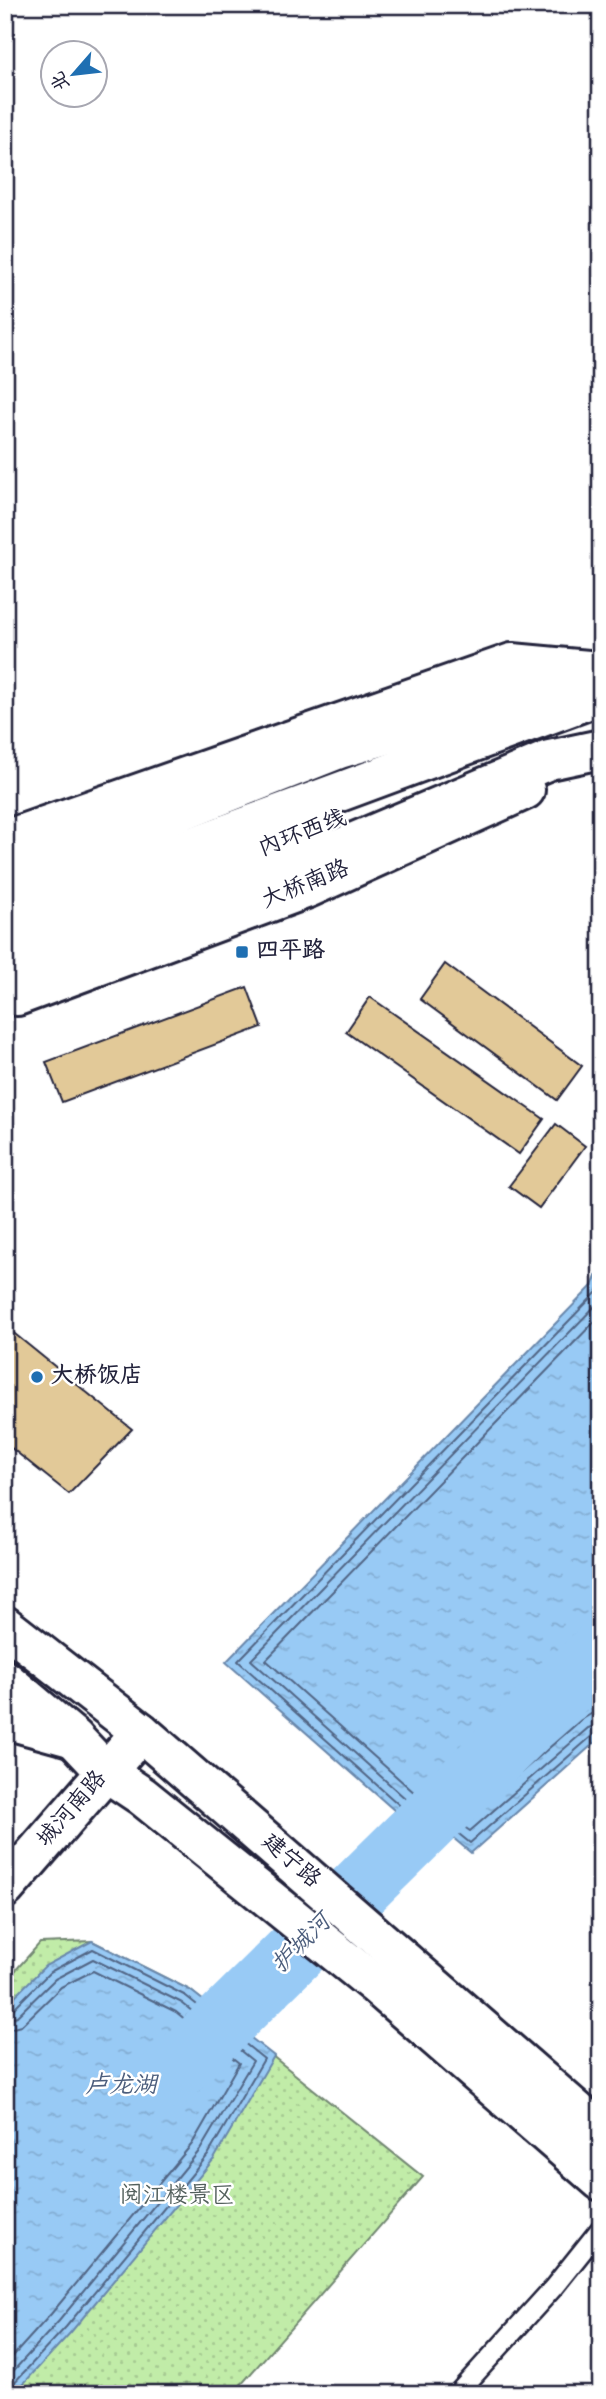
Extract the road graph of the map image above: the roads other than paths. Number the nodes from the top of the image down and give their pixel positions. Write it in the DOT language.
graph roads {
  1 [pos="600,679"];
  2 [pos="601,723"];
  3 [pos="601,749"];
  4 [pos="601,757"];
  5 [pos="5,840"];
  6 [pos="5,880"];
  7 [pos="5,916"];
  8 [pos="5,946"];
  9 [pos="5,982"];
  10 [pos="5,1000"];
  11 [pos="5,1626"];
  12 [pos="5,1680"];
  13 [pos="5,1719"];
  14 [pos="141,1732"];
  15 [pos="74,1738"];
  16 [pos="106,1772"];
  17 [pos="5,1888"];
  18 [pos="601,2132"];
  19 [pos="601,2181"];
  20 [pos="601,2228"];
  21 [pos="457,2394"];
  1 -- 5 [label="main road"];
  1 -- 6 [label="main road"];
  1 -- 7 [label="main road, 内环西线"];
  2 -- 8 [label="main road, 内环西线"];
  3 -- 9 [label="main road"];
  4 -- 10 [label="main road, 大桥南路"];
  11 -- 14 [label="main road, 建宁路"];
  12 -- 15 [label="main road, 建宁路"];
  13 -- 15 [label="main road"];
  14 -- 16 [label="main road, 城河南路"];
  14 -- 18 [label="main road, 建宁路"];
  15 -- 16 [label="main road, 建宁路"];
  16 -- 17 [label="main road, 城河南路"];
  16 -- 19 [label="main road, 建宁路"];
  20 -- 21 [label="lane"];
}
